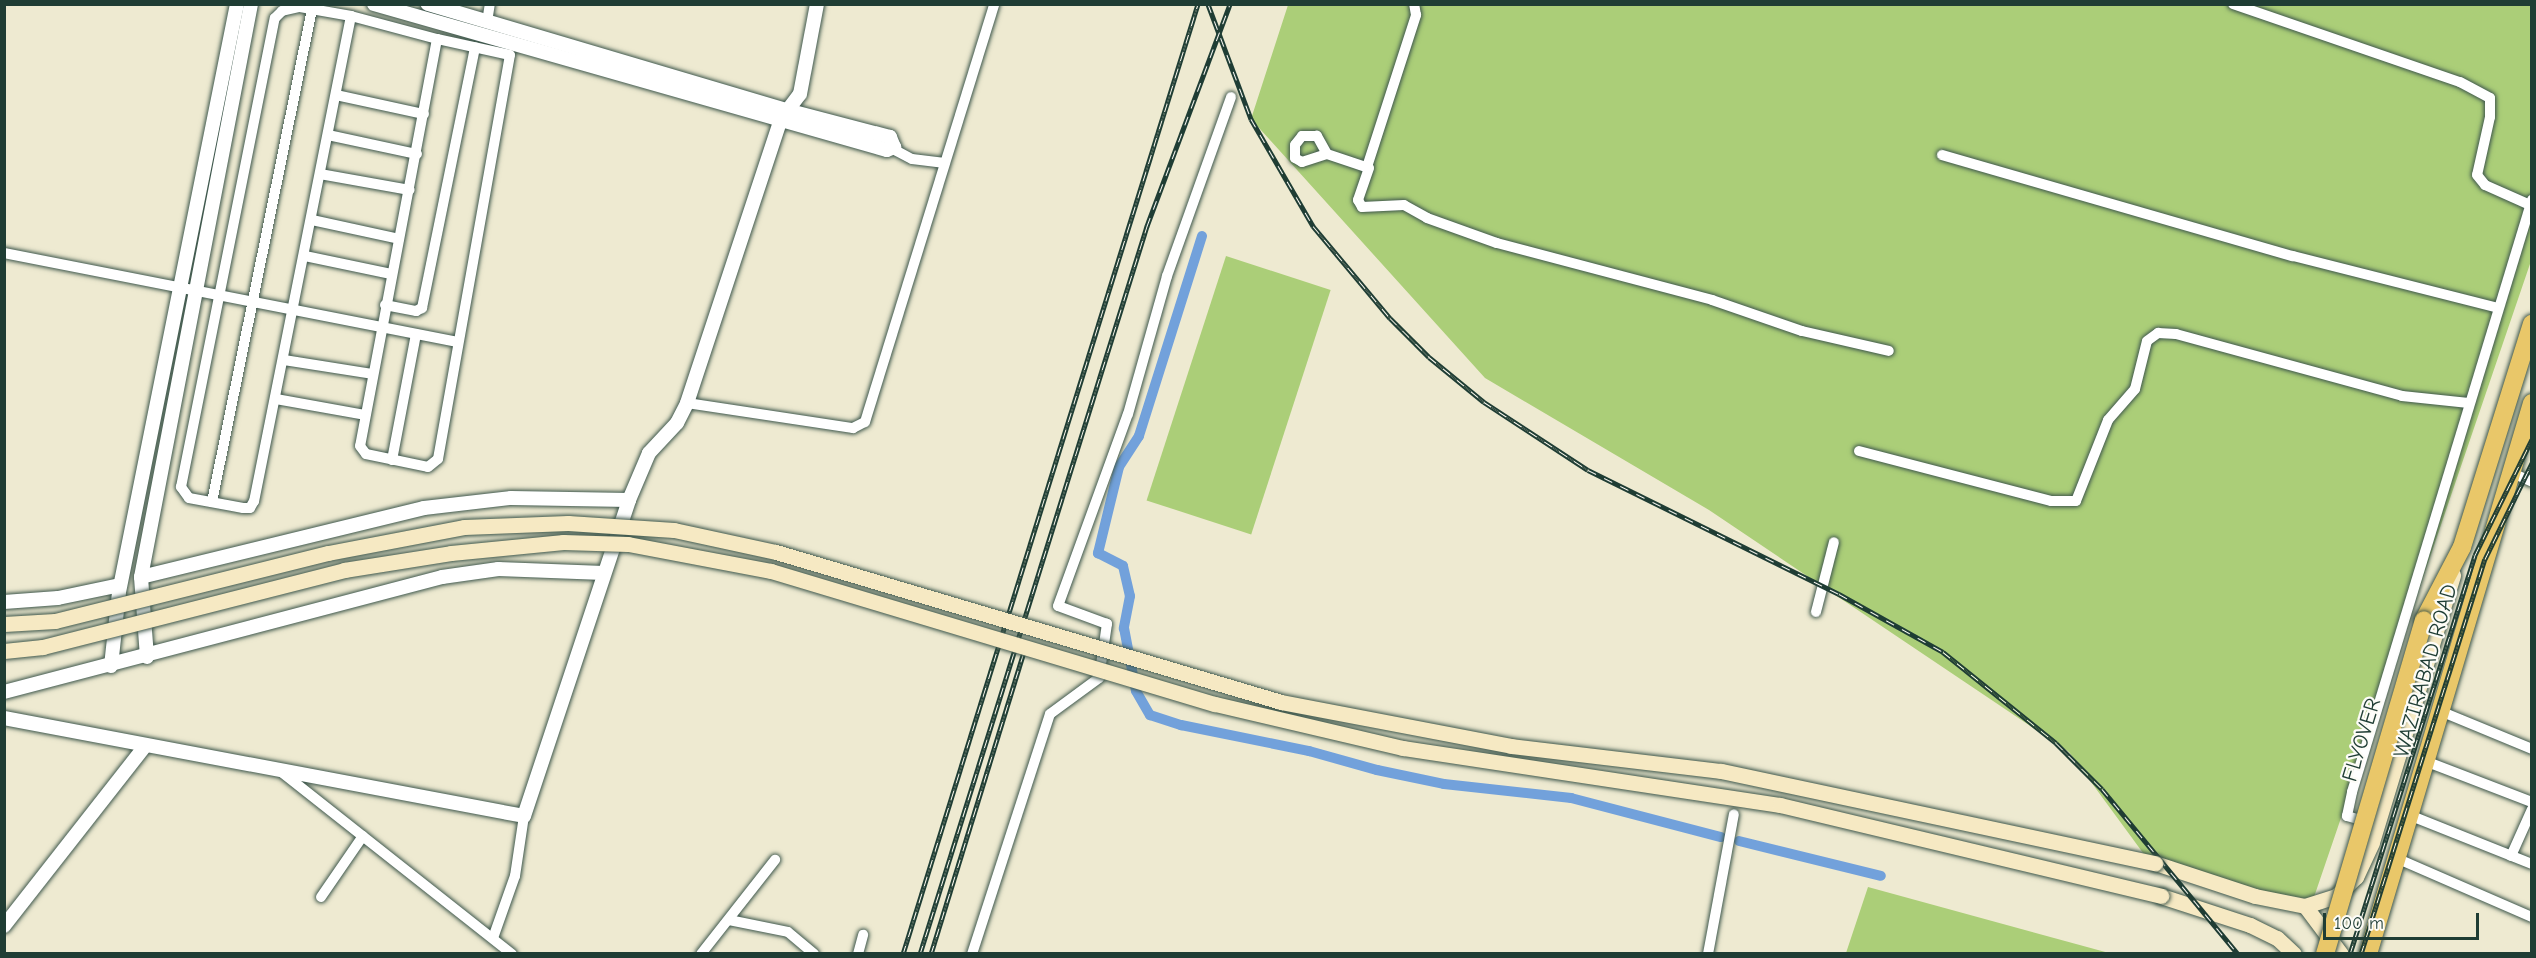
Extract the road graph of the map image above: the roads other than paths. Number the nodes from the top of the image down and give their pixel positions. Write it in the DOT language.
graph roads {
  1 [pos="237,4"];
  2 [pos="251,4"];
  3 [pos="374,4"];
  4 [pos="427,4"];
  5 [pos="490,4"];
  6 [pos="817,4"];
  7 [pos="994,4"];
  8 [pos="1414,4"];
  9 [pos="2233,4"];
  10 [pos="312,9"];
  11 [pos="351,16"];
  12 [pos="487,22"];
  13 [pos="438,39"];
  14 [pos="475,46"];
  15 [pos="336,95"];
  16 [pos="1230,97"];
  17 [pos="424,114"];
  18 [pos="784,115"];
  19 [pos="328,135"];
  20 [pos="893,149"];
  21 [pos="417,154"];
  22 [pos="1327,154"];
  23 [pos="1942,155"];
  24 [pos="943,163"];
  25 [pos="1367,167"];
  26 [pos="320,174"];
  27 [pos="410,190"];
  28 [pos="2531,202"];
  29 [pos="312,220"];
  30 [pos="2528,222"];
  31 [pos="399,239"];
  32 [pos="4,253"];
  33 [pos="305,256"];
  34 [pos="391,274"];
  35 [pos="180,287"];
  36 [pos="194,290"];
  37 [pos="219,295"];
  38 [pos="253,302"];
  39 [pos="385,305"];
  40 [pos="2498,308"];
  41 [pos="294,310"];
  42 [pos="2532,324"];
  43 [pos="381,327"];
  44 [pos="416,334"];
  45 [pos="456,342"];
  46 [pos="1889,351"];
  47 [pos="284,360"];
  48 [pos="372,374"];
  49 [pos="276,399"];
  50 [pos="687,403"];
  51 [pos="2469,403"];
  52 [pos="2532,403"];
  53 [pos="365,415"];
  54 [pos="1858,451"];
  55 [pos="392,460"];
  56 [pos="2510,472"];
  57 [pos="2532,482"];
  58 [pos="629,500"];
  59 [pos="212,502"];
  60 [pos="1834,542"];
  61 [pos="2462,547"];
  62 [pos="604,573"];
  63 [pos="141,577"];
  64 [pos="120,585"];
  65 [pos="4,602"];
  66 [pos="1816,612"];
  67 [pos="4,624"];
  68 [pos="4,651"];
  69 [pos="147,657"];
  70 [pos="111,666"];
  71 [pos="4,692"];
  72 [pos="2440,711"];
  73 [pos="4,718"];
  74 [pos="145,746"];
  75 [pos="2532,749"];
  76 [pos="2425,761"];
  77 [pos="279,770"];
  78 [pos="2532,802"];
  79 [pos="2532,808"];
  80 [pos="1734,814"];
  81 [pos="2409,815"];
  82 [pos="524,816"];
  83 [pos="2377,824"];
  84 [pos="363,836"];
  85 [pos="2511,856"];
  86 [pos="2396,858"];
  87 [pos="775,860"];
  88 [pos="2532,864"];
  89 [pos="321,897"];
  90 [pos="2304,906"];
  91 [pos="2532,917"];
  92 [pos="729,920"];
  93 [pos="4,926"];
  94 [pos="864,935"];
  95 [pos="493,938"];
  96 [pos="2290,952"];
  97 [pos="512,954"];
  98 [pos="701,954"];
  99 [pos="814,954"];
  100 [pos="858,954"];
  101 [pos="972,954"];
  102 [pos="1708,954"];
  103 [pos="2325,954"];
  104 [pos="2341,954"];
  105 [pos="2368,954"];
  1 -- 35 [label="street"];
  2 -- 36 [label="street"];
  3 -- 18 [label="street"];
  4 -- 12 [label="street"];
  5 -- 12 [label="street"];
  6 -- 18 [label="street"];
  7 -- 24 [label="street"];
  8 -- 25 [label="street"];
  9 -- 28 [label="street"];
  10 -- 11 [label="street"];
  10 -- 37 [label="street"];
  10 -- 38 [label="street"];
  11 -- 13 [label="street"];
  11 -- 15 [label="street"];
  12 -- 18 [label="street"];
  13 -- 14 [label="street"];
  13 -- 17 [label="street"];
  14 -- 39 [label="street"];
  14 -- 45 [label="street"];
  15 -- 17 [label="street"];
  15 -- 19 [label="street"];
  16 -- 101 [label="street"];
  17 -- 21 [label="street"];
  18 -- 20 [label="street"];
  18 -- 50 [label="street"];
  19 -- 21 [label="street"];
  19 -- 26 [label="street"];
  20 -- 24 [label="street"];
  21 -- 27 [label="street"];
  22 -- 25 [label="street"];
  23 -- 40 [label="street"];
  24 -- 50 [label="street"];
  25 -- 46 [label="street"];
  26 -- 27 [label="street"];
  26 -- 29 [label="street"];
  27 -- 31 [label="street"];
  28 -- 30 [label="street"];
  29 -- 31 [label="street"];
  29 -- 33 [label="street"];
  30 -- 40 [label="street"];
  31 -- 34 [label="street"];
  32 -- 35 [label="street"];
  33 -- 34 [label="street"];
  33 -- 41 [label="street"];
  34 -- 39 [label="street"];
  35 -- 36 [label="street"];
  35 -- 64 [label="street"];
  36 -- 37 [label="street"];
  36 -- 63 [label="street"];
  37 -- 38 [label="street"];
  37 -- 59 [label="street"];
  38 -- 41 [label="street"];
  38 -- 59 [label="street"];
  39 -- 43 [label="street"];
  40 -- 51 [label="street"];
  41 -- 43 [label="street"];
  41 -- 47 [label="street"];
  42 -- 61 [label="highway"];
  43 -- 44 [label="street"];
  43 -- 48 [label="street"];
  44 -- 45 [label="street"];
  44 -- 55 [label="street"];
  45 -- 55 [label="street"];
  47 -- 48 [label="street"];
  47 -- 49 [label="street"];
  48 -- 53 [label="street"];
  49 -- 53 [label="street"];
  49 -- 59 [label="street"];
  50 -- 58 [label="street"];
  51 -- 54 [label="street"];
  51 -- 83 [label="street"];
  52 -- 56 [label="highway, WAZIRABAD ROAD"];
  53 -- 55 [label="street"];
  56 -- 57 [label="street"];
  56 -- 72 [label="highway, WAZIRABAD ROAD"];
  58 -- 62 [label="street"];
  58 -- 63 [label="street"];
  60 -- 66 [label="street"];
  61 -- 83 [label="main road"];
  61 -- 103 [label="highway, FLYOVER, bridge"];
  62 -- 69 [label="street"];
  62 -- 82 [label="street"];
  63 -- 69 [label="street"];
  64 -- 65 [label="street"];
  64 -- 70 [label="street"];
  67 -- 90 [label="main road, bridge"];
  68 -- 96 [label="main road, bridge"];
  69 -- 70 [label="street"];
  70 -- 71 [label="street"];
  72 -- 75 [label="street"];
  72 -- 76 [label="highway, WAZIRABAD ROAD"];
  73 -- 74 [label="street"];
  74 -- 77 [label="street"];
  74 -- 93 [label="street"];
  76 -- 78 [label="street"];
  76 -- 81 [label="highway, WAZIRABAD ROAD"];
  77 -- 82 [label="street"];
  77 -- 84 [label="street"];
  79 -- 85 [label="street"];
  80 -- 102 [label="street"];
  81 -- 85 [label="street"];
  81 -- 86 [label="highway, WAZIRABAD ROAD"];
  82 -- 95 [label="street"];
  83 -- 90 [label="main road"];
  84 -- 89 [label="street"];
  84 -- 95 [label="street"];
  85 -- 88 [label="street"];
  86 -- 91 [label="street"];
  86 -- 105 [label="highway, WAZIRABAD ROAD"];
  87 -- 92 [label="street"];
  90 -- 104 [label="main road"];
  92 -- 98 [label="street"];
  92 -- 99 [label="street"];
  94 -- 100 [label="street"];
  95 -- 97 [label="street"];
}
